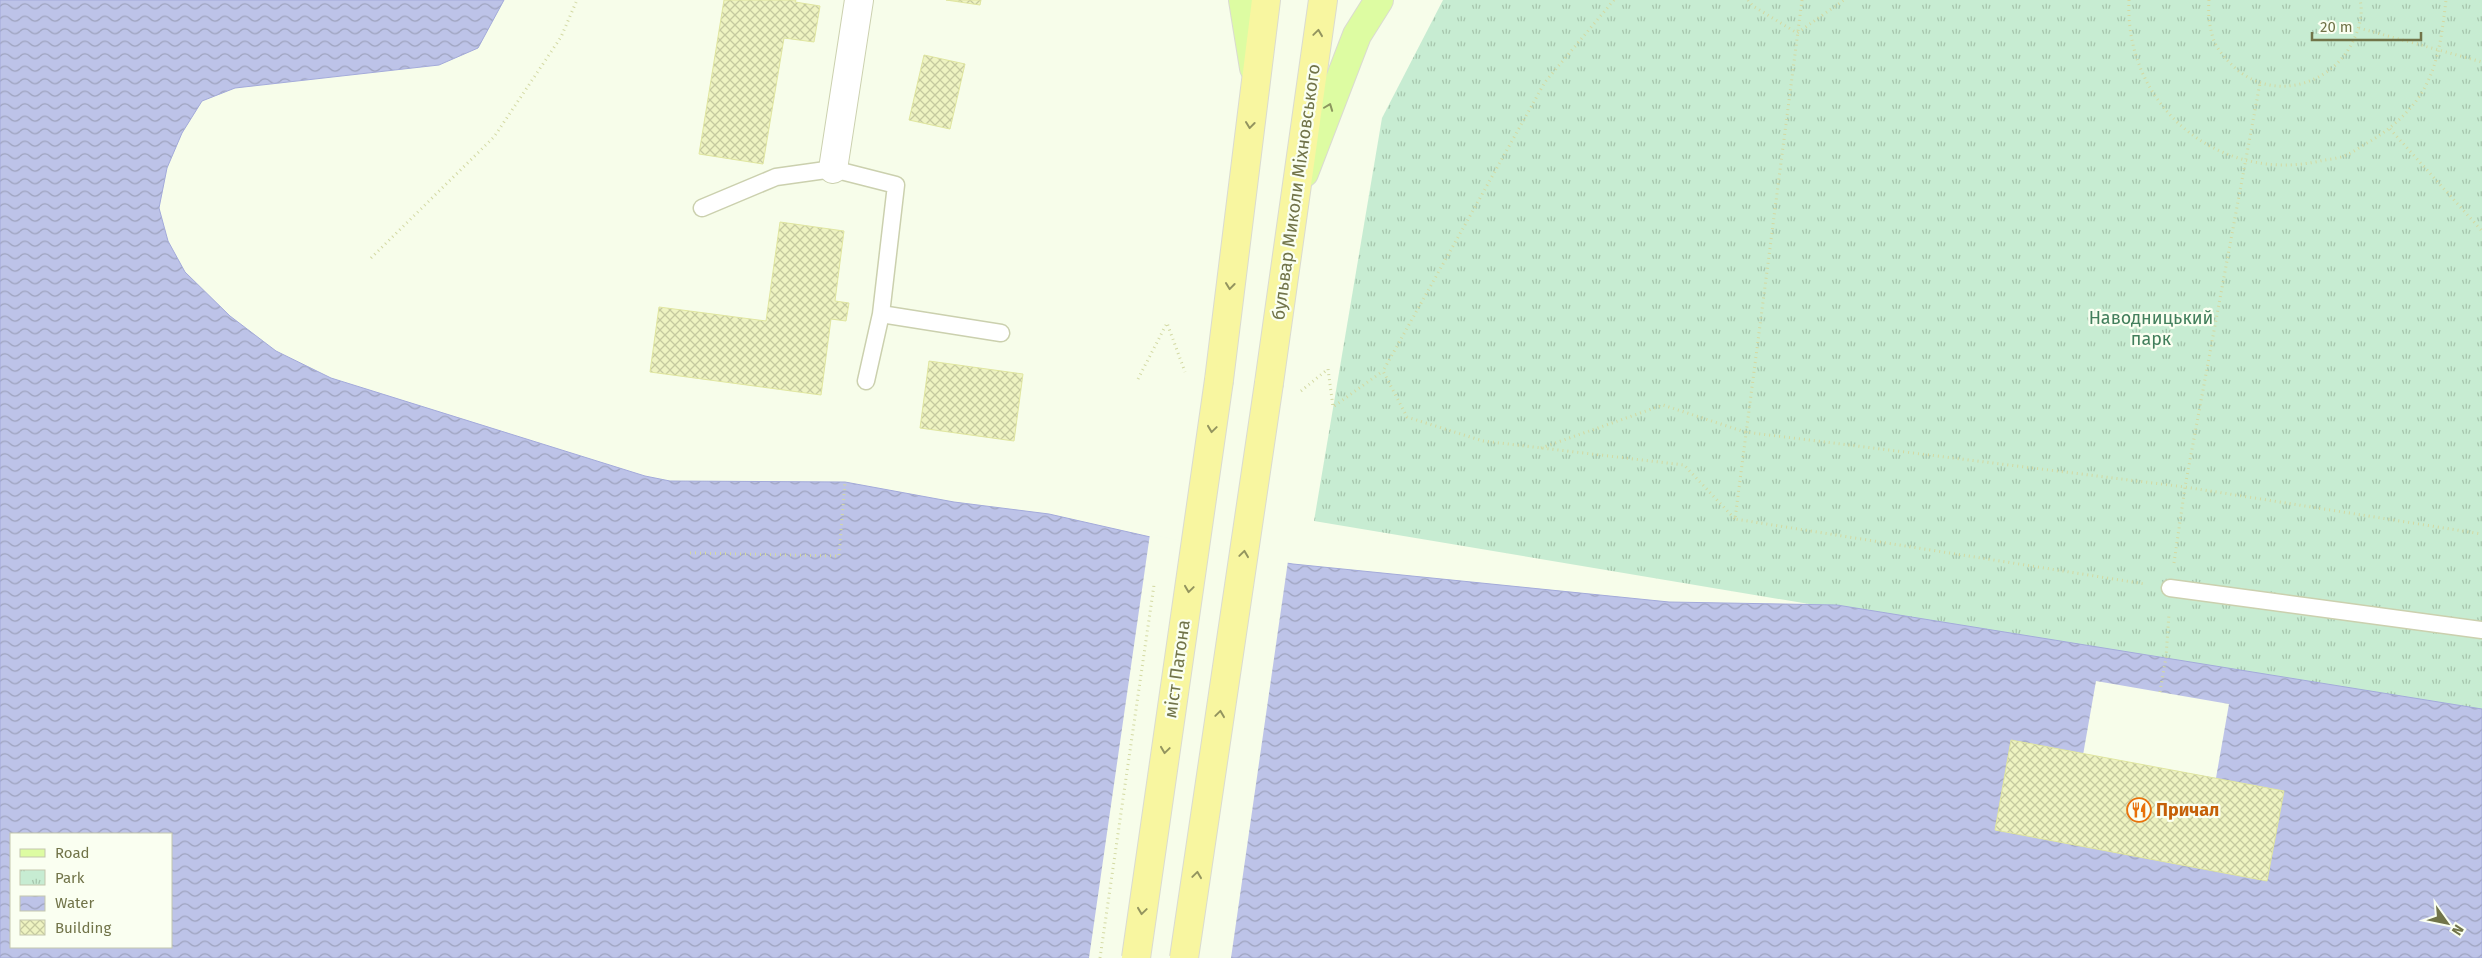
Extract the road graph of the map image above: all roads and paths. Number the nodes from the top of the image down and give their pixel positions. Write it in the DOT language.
graph roads {
  1 [pos="577,0"];
  2 [pos="859,0"];
  3 [pos="1243,0"];
  4 [pos="1266,0"];
  5 [pos="1323,0"];
  6 [pos="1379,0"];
  7 [pos="1614,0"];
  8 [pos="1748,0"];
  9 [pos="1802,0"];
  10 [pos="1844,0"];
  11 [pos="2129,0"];
  12 [pos="2209,0"];
  13 [pos="2360,0"];
  14 [pos="2446,0"];
  15 [pos="2359,28"];
  16 [pos="1797,32"];
  17 [pos="2440,51"];
  18 [pos="2482,62"];
  19 [pos="1256,77"];
  20 [pos="2260,83"];
  21 [pos="2390,129"];
  22 [pos="2245,162"];
  23 [pos="833,169"];
  24 [pos="1293,202"];
  25 [pos="702,208"];
  26 [pos="2482,231"];
  27 [pos="372,258"];
  28 [pos="881,314"];
  29 [pos="1002,333"];
  30 [pos="1383,370"];
  31 [pos="1138,379"];
  32 [pos="866,381"];
  33 [pos="1183,381"];
  34 [pos="1300,392"];
  35 [pos="1745,432"];
  36 [pos="1541,448"];
  37 [pos="845,482"];
  38 [pos="2185,487"];
  39 [pos="1735,519"];
  40 [pos="2482,534"];
  41 [pos="690,553"];
  42 [pos="1155,577"];
  43 [pos="2170,588"];
  44 [pos="2482,630"];
  45 [pos="2160,692"];
  46 [pos="1100,958"];
  47 [pos="1136,958"];
  48 [pos="1184,958"];
  1 -- 27 [label="path"];
  2 -- 23 [label="street"];
  3 -- 19 [label="main road"];
  4 -- 19 [label="highway"];
  24 -- 5 [label="highway, бульвар Миколи Міхновського, one-way"];
  24 -- 6 [label="main road, one-way"];
  7 -- 30 [label="path"];
  8 -- 16 [label="path"];
  9 -- 16 [label="path"];
  10 -- 16 [label="path"];
  11 -- 22 [label="path"];
  12 -- 20 [label="path"];
  13 -- 15 [label="path"];
  14 -- 17 [label="path"];
  15 -- 17 [label="path"];
  15 -- 20 [label="path"];
  16 -- 35 [label="path"];
  17 -- 18 [label="path"];
  17 -- 21 [label="path"];
  19 -- 47 [label="highway, міст Патона, one-way, bridge"];
  20 -- 22 [label="path"];
  21 -- 22 [label="path"];
  21 -- 26 [label="path"];
  22 -- 38 [label="path"];
  23 -- 25 [label="lane"];
  23 -- 28 [label="lane"];
  48 -- 24 [label="highway, бульвар Миколи Міхновського, one-way, bridge"];
  28 -- 29 [label="lane"];
  28 -- 32 [label="lane"];
  30 -- 34 [label="path"];
  30 -- 36 [label="path"];
  31 -- 33 [label="path"];
  35 -- 36 [label="path"];
  35 -- 38 [label="path"];
  35 -- 39 [label="path"];
  36 -- 39 [label="path"];
  37 -- 41 [label="path"];
  38 -- 40 [label="path"];
  38 -- 43 [label="path"];
  39 -- 43 [label="path"];
  42 -- 46 [label="path, bridge"];
  43 -- 44 [label="lane"];
  43 -- 45 [label="path"];
}
